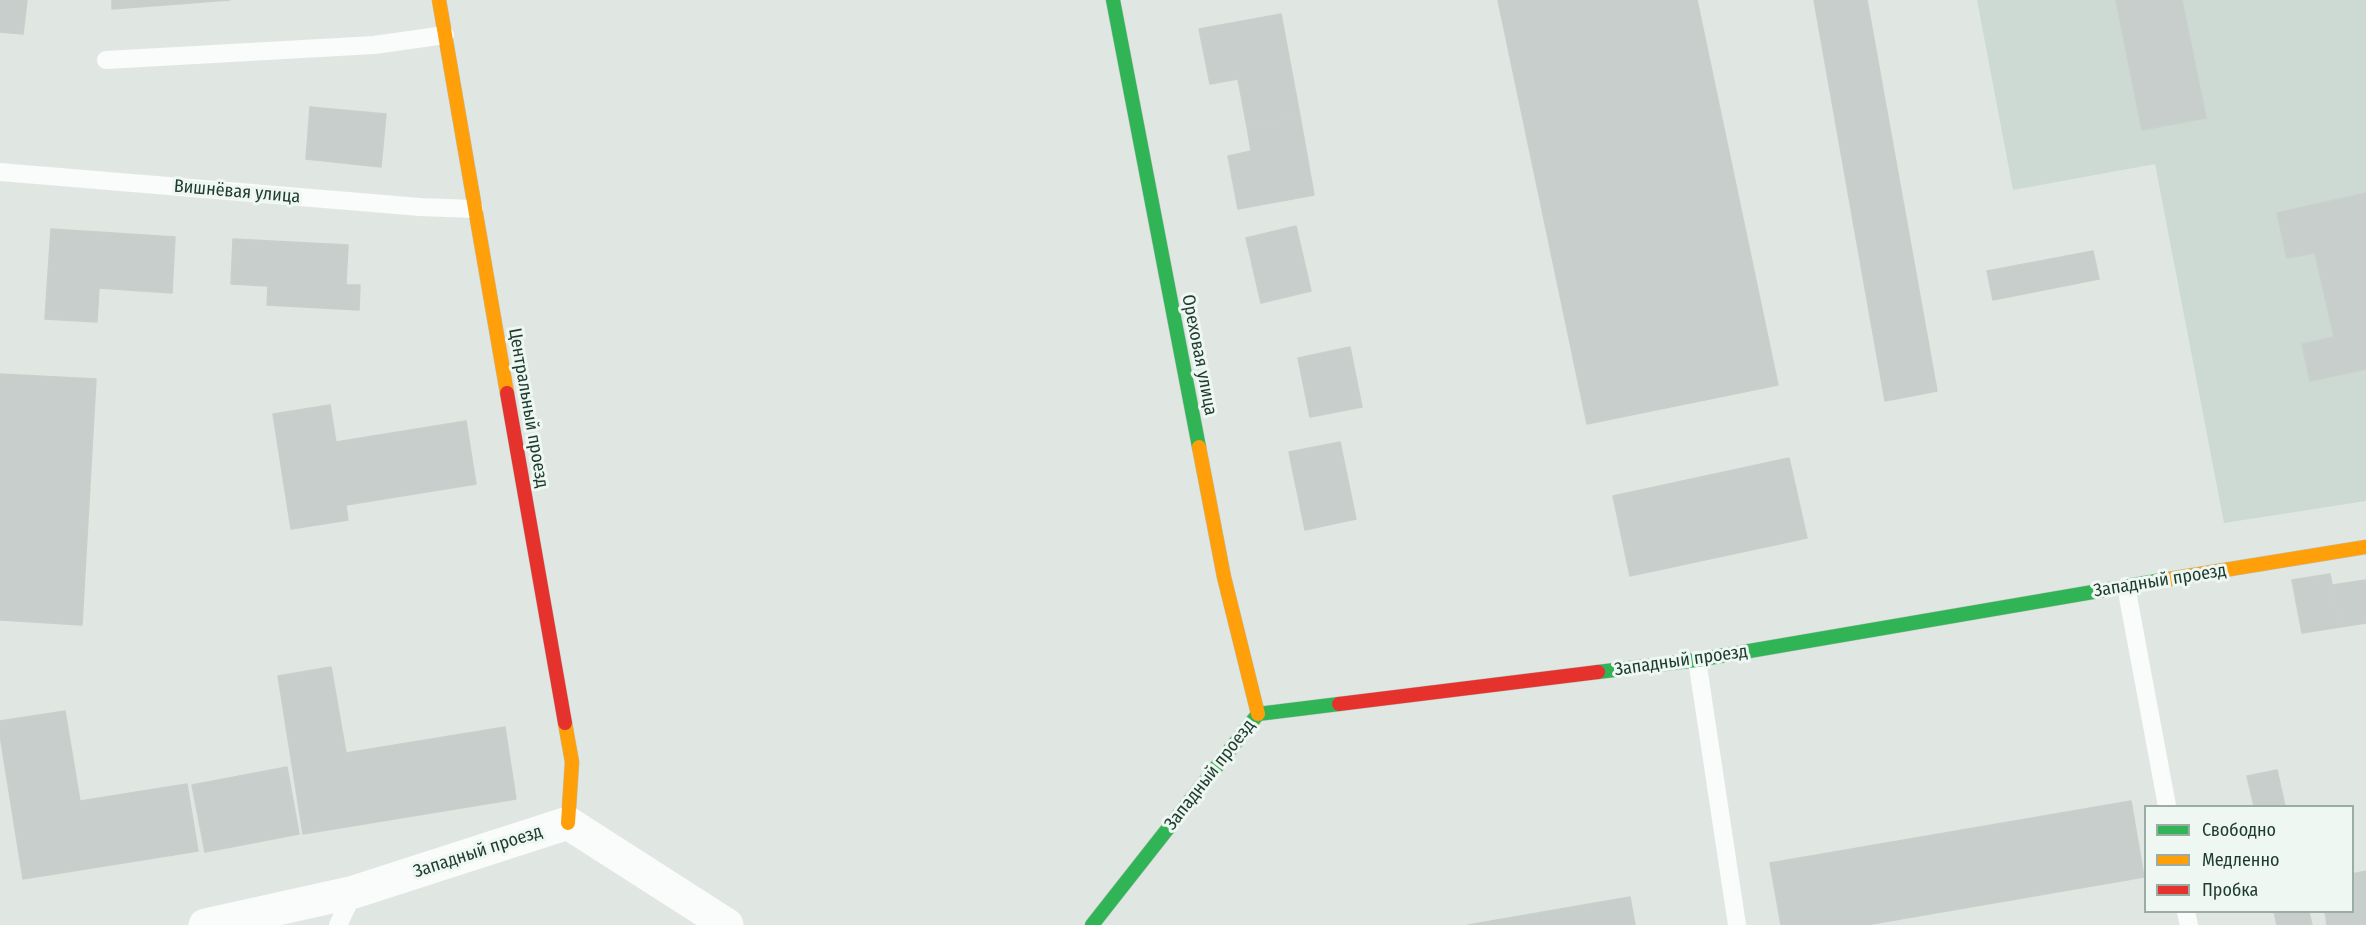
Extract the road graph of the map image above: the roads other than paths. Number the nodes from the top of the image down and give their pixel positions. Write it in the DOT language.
graph roads {
  1 [pos="439,0"];
  2 [pos="1113,0"];
  3 [pos="445,35"];
  4 [pos="106,60"];
  5 [pos="0,172"];
  6 [pos="474,209"];
  7 [pos="2366,547"];
  8 [pos="2126,586"];
  9 [pos="1697,660"];
  10 [pos="1258,714"];
  11 [pos="2167,805"];
  12 [pos="568,823"];
  13 [pos="354,892"];
  14 [pos="205,925"];
  15 [pos="338,925"];
  16 [pos="726,925"];
  17 [pos="1092,925"];
  18 [pos="1737,925"];
  1 -- 3 [label="street, Центральный проезд"];
  2 -- 10 [label="street, Ореховая улица"];
  3 -- 4 [label="lane"];
  3 -- 6 [label="street, Центральный проезд"];
  5 -- 6 [label="lane, Вишнёвая улица"];
  6 -- 12 [label="street, Центральный проезд"];
  7 -- 8 [label="street, Западный проезд"];
  8 -- 9 [label="street, Западный проезд"];
  8 -- 11 [label="lane"];
  9 -- 10 [label="street, Западный проезд"];
  9 -- 18 [label="lane"];
  10 -- 17 [label="street, Западный проезд"];
  12 -- 13 [label="street, Западный проезд"];
  12 -- 16 [label="street"];
  13 -- 14 [label="street, Западный проезд"];
  13 -- 15 [label="lane"];
}
